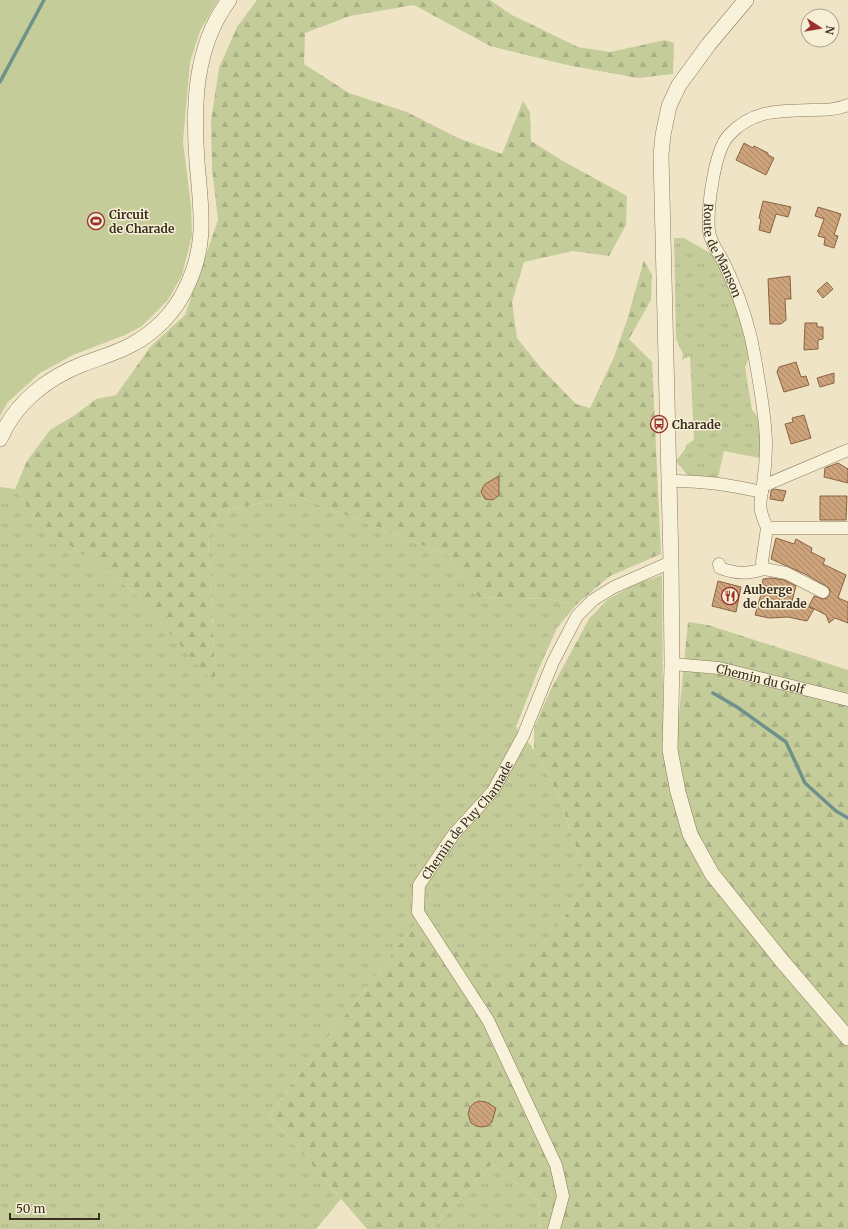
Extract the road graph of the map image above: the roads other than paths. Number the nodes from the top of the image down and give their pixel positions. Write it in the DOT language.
graph roads {
  1 [pos="229,0"];
  2 [pos="746,0"];
  3 [pos="848,104"];
  4 [pos="0,439"];
  5 [pos="848,450"];
  6 [pos="668,481"];
  7 [pos="762,489"];
  8 [pos="767,528"];
  9 [pos="848,528"];
  10 [pos="670,562"];
  11 [pos="719,564"];
  12 [pos="764,569"];
  13 [pos="823,592"];
  14 [pos="672,664"];
  15 [pos="848,700"];
  16 [pos="848,1038"];
  17 [pos="554,1229"];
  1 -- 4 [label="street"];
  2 -- 6 [label="street"];
  3 -- 7 [label="street, Route de Manson"];
  5 -- 7 [label="street"];
  6 -- 7 [label="street"];
  6 -- 10 [label="street"];
  7 -- 8 [label="street, Route de Manson"];
  8 -- 9 [label="street"];
  8 -- 12 [label="street"];
  10 -- 14 [label="street"];
  10 -- 17 [label="street, Chemin de Puy Chamade"];
  11 -- 12 [label="street"];
  12 -- 13 [label="street"];
  14 -- 15 [label="street, Chemin du Golf"];
  14 -- 16 [label="street"];
}
